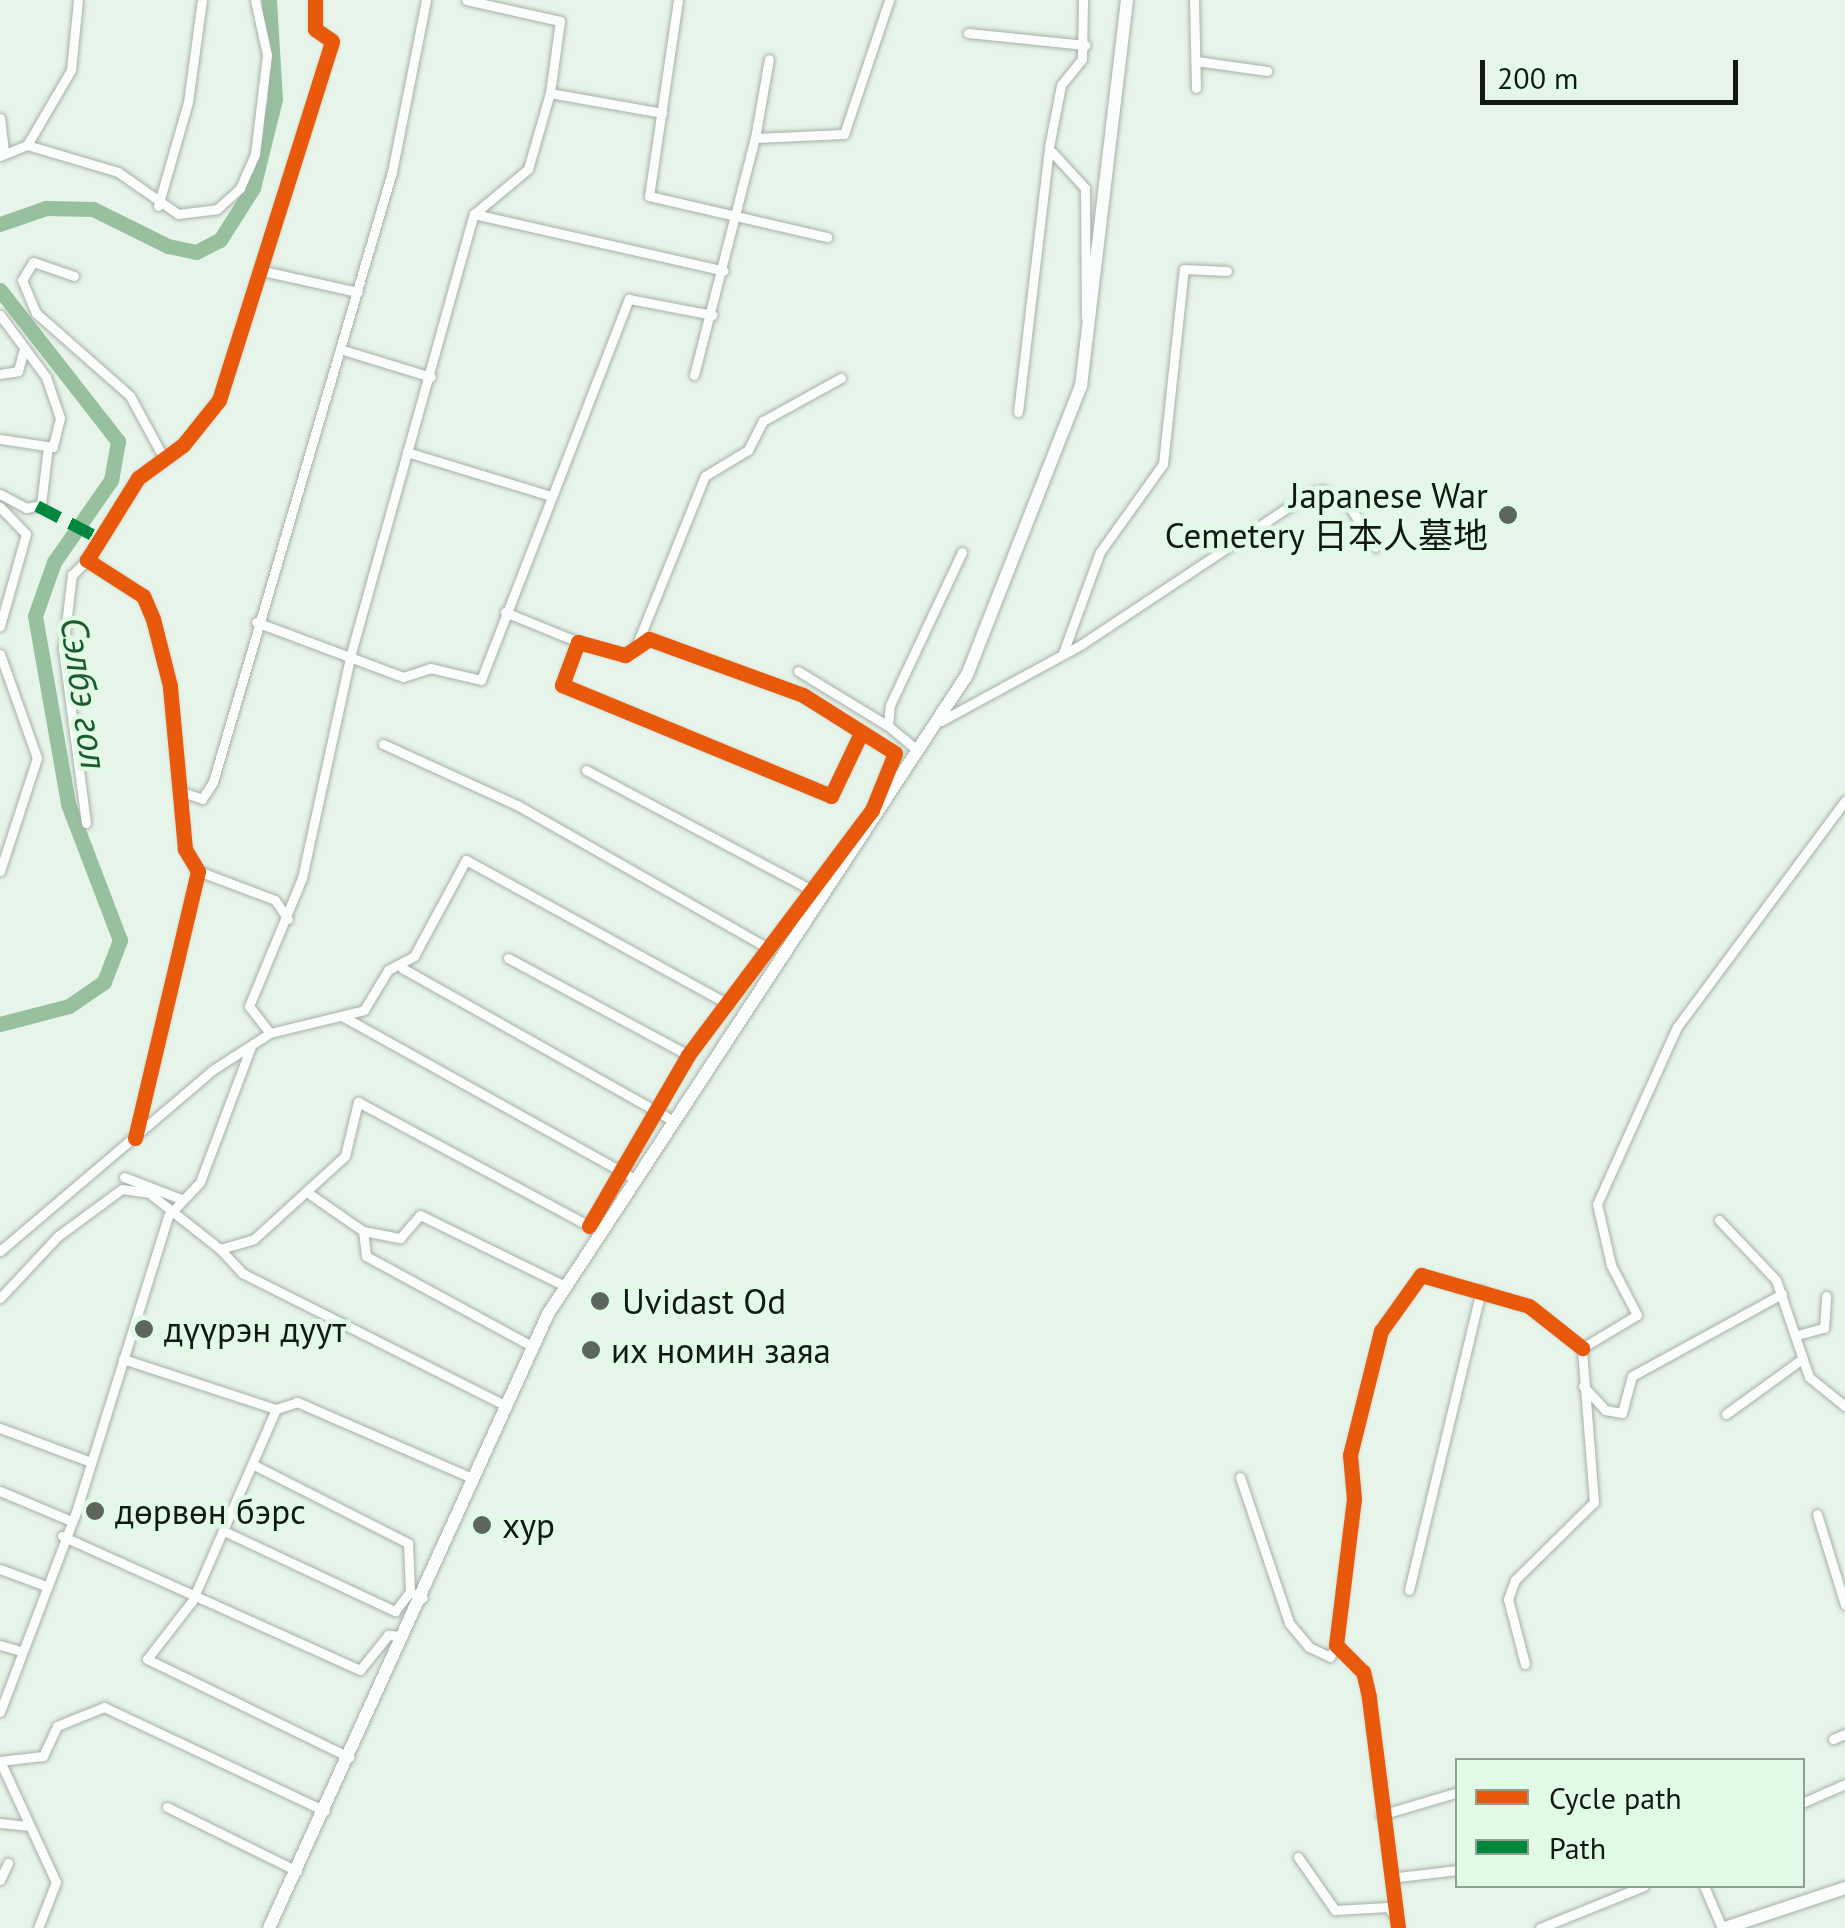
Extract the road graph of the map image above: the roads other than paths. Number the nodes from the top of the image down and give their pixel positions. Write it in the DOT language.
graph roads {
  1 [pos="78,0"];
  2 [pos="202,0"];
  3 [pos="255,0"];
  4 [pos="315,0"];
  5 [pos="426,0"];
  6 [pos="466,0"];
  7 [pos="678,0"];
  8 [pos="888,0"];
  9 [pos="1083,0"];
  10 [pos="1127,0"];
  11 [pos="1194,0"];
  12 [pos="486,2"];
  13 [pos="968,33"];
  14 [pos="1084,45"];
  15 [pos="769,59"];
  16 [pos="1196,61"];
  17 [pos="1267,71"];
  18 [pos="1196,88"];
  19 [pos="550,94"];
  20 [pos="662,113"];
  21 [pos="0,118"];
  22 [pos="755,138"];
  23 [pos="27,145"];
  24 [pos="1049,146"];
  25 [pos="2,154"];
  26 [pos="158,206"];
  27 [pos="474,214"];
  28 [pos="738,215"];
  29 [pos="826,237"];
  30 [pos="263,271"];
  31 [pos="724,271"];
  32 [pos="1227,271"];
  33 [pos="74,276"];
  34 [pos="358,292"];
  35 [pos="712,315"];
  36 [pos="0,316"];
  37 [pos="1091,340"];
  38 [pos="340,349"];
  39 [pos="23,352"];
  40 [pos="0,374"];
  41 [pos="694,375"];
  42 [pos="431,377"];
  43 [pos="842,378"];
  44 [pos="1018,412"];
  45 [pos="0,440"];
  46 [pos="48,446"];
  47 [pos="406,452"];
  48 [pos="162,455"];
  49 [pos="0,494"];
  50 [pos="548,495"];
  51 [pos="0,506"];
  52 [pos="1375,547"];
  53 [pos="962,552"];
  54 [pos="87,560"];
  55 [pos="506,612"];
  56 [pos="256,622"];
  57 [pos="0,626"];
  58 [pos="578,642"];
  59 [pos="637,644"];
  60 [pos="0,654"];
  61 [pos="1062,654"];
  62 [pos="350,656"];
  63 [pos="798,671"];
  64 [pos="942,720"];
  65 [pos="888,726"];
  66 [pos="861,733"];
  67 [pos="384,744"];
  68 [pos="916,750"];
  69 [pos="586,770"];
  70 [pos="185,793"];
  71 [pos="1845,801"];
  72 [pos="874,812"];
  73 [pos="86,823"];
  74 [pos="0,871"];
  75 [pos="198,871"];
  76 [pos="812,890"];
  77 [pos="288,919"];
  78 [pos="764,946"];
  79 [pos="508,958"];
  80 [pos="402,968"];
  81 [pos="728,1004"];
  82 [pos="342,1016"];
  83 [pos="270,1033"];
  84 [pos="252,1044"];
  85 [pos="688,1056"];
  86 [pos="656,1112"];
  87 [pos="670,1118"];
  88 [pos="136,1138"];
  89 [pos="620,1171"];
  90 [pos="124,1177"];
  91 [pos="636,1179"];
  92 [pos="312,1195"];
  93 [pos="175,1207"];
  94 [pos="1718,1220"];
  95 [pos="594,1228"];
  96 [pos="362,1231"];
  97 [pos="220,1249"];
  98 [pos="0,1251"];
  99 [pos="564,1286"];
  100 [pos="1481,1291"];
  101 [pos="1782,1294"];
  102 [pos="1826,1296"];
  103 [pos="0,1298"];
  104 [pos="1797,1335"];
  105 [pos="532,1346"];
  106 [pos="1582,1348"];
  107 [pos="123,1359"];
  108 [pos="1802,1359"];
  109 [pos="1583,1386"];
  110 [pos="506,1406"];
  111 [pos="1845,1406"];
  112 [pos="276,1408"];
  113 [pos="1726,1414"];
  114 [pos="0,1428"];
  115 [pos="91,1462"];
  116 [pos="254,1466"];
  117 [pos="1240,1477"];
  118 [pos="474,1479"];
  119 [pos="0,1491"];
  120 [pos="1817,1514"];
  121 [pos="71,1521"];
  122 [pos="226,1532"];
  123 [pos="62,1536"];
  124 [pos="0,1570"];
  125 [pos="43,1584"];
  126 [pos="1408,1590"];
  127 [pos="416,1595"];
  128 [pos="192,1601"];
  129 [pos="1845,1606"];
  130 [pos="405,1637"];
  131 [pos="0,1645"];
  132 [pos="1336,1645"];
  133 [pos="18,1650"];
  134 [pos="1525,1664"];
  135 [pos="4,1684"];
  136 [pos="0,1712"];
  137 [pos="1845,1734"];
  138 [pos="1833,1739"];
  139 [pos="351,1758"];
  140 [pos="0,1761"];
  141 [pos="1845,1784"];
  142 [pos="1455,1793"];
  143 [pos="1805,1802"];
  144 [pos="167,1807"];
  145 [pos="327,1812"];
  146 [pos="1381,1815"];
  147 [pos="0,1823"];
  148 [pos="30,1826"];
  149 [pos="1298,1857"];
  150 [pos="8,1863"];
  151 [pos="1455,1870"];
  152 [pos="300,1872"];
  153 [pos="1398,1876"];
  154 [pos="0,1880"];
  155 [pos="1639,1888"];
  156 [pos="1705,1888"];
  157 [pos="1845,1888"];
  158 [pos="1398,1925"];
  159 [pos="38,1928"];
  160 [pos="269,1928"];
  161 [pos="1540,1928"];
  162 [pos="1723,1928"];
  1 -- 23 [label="street"];
  2 -- 26 [label="street"];
  3 -- 26 [label="street"];
  4 -- 30 [label="street"];
  5 -- 34 [label="street"];
  6 -- 12 [label="street"];
  7 -- 20 [label="street"];
  8 -- 22 [label="street"];
  9 -- 14 [label="street"];
  10 -- 37 [label="main road"];
  11 -- 16 [label="street"];
  12 -- 19 [label="street"];
  13 -- 14 [label="street"];
  14 -- 24 [label="street"];
  15 -- 22 [label="street"];
  16 -- 17 [label="street"];
  16 -- 18 [label="street"];
  19 -- 20 [label="street"];
  19 -- 27 [label="street"];
  20 -- 28 [label="street"];
  21 -- 25 [label="street"];
  22 -- 28 [label="street"];
  23 -- 25 [label="street"];
  23 -- 26 [label="street"];
  24 -- 37 [label="street"];
  24 -- 44 [label="street"];
  27 -- 31 [label="street"];
  27 -- 42 [label="street"];
  28 -- 29 [label="street"];
  28 -- 31 [label="street"];
  30 -- 34 [label="street"];
  30 -- 48 [label="street"];
  31 -- 35 [label="street"];
  32 -- 61 [label="street"];
  33 -- 48 [label="street"];
  34 -- 38 [label="street"];
  35 -- 41 [label="street"];
  35 -- 50 [label="street"];
  36 -- 39 [label="street"];
  37 -- 64 [label="main road"];
  38 -- 42 [label="street"];
  38 -- 56 [label="street"];
  39 -- 40 [label="street"];
  39 -- 46 [label="street"];
  42 -- 47 [label="street"];
  43 -- 59 [label="street"];
  45 -- 46 [label="street"];
  46 -- 49 [label="street"];
  47 -- 50 [label="street"];
  47 -- 62 [label="street"];
  48 -- 54 [label="street"];
  50 -- 55 [label="street"];
  51 -- 57 [label="street"];
  52 -- 61 [label="street"];
  53 -- 65 [label="street"];
  54 -- 70 [label="street"];
  54 -- 73 [label="street"];
  55 -- 58 [label="street"];
  55 -- 62 [label="street"];
  56 -- 62 [label="street"];
  56 -- 70 [label="street"];
  58 -- 59 [label="street"];
  58 -- 66 [label="street"];
  59 -- 66 [label="street"];
  60 -- 74 [label="street"];
  61 -- 64 [label="street"];
  62 -- 77 [label="street"];
  63 -- 65 [label="street"];
  64 -- 68 [label="main road"];
  65 -- 68 [label="street"];
  66 -- 72 [label="street"];
  67 -- 78 [label="street"];
  68 -- 72 [label="main road"];
  69 -- 76 [label="street"];
  70 -- 75 [label="street"];
  71 -- 106 [label="street"];
  72 -- 76 [label="street"];
  72 -- 87 [label="main road"];
  75 -- 77 [label="street"];
  75 -- 88 [label="street"];
  76 -- 78 [label="street"];
  77 -- 83 [label="street"];
  78 -- 81 [label="street"];
  79 -- 85 [label="street"];
  80 -- 81 [label="street"];
  80 -- 82 [label="street"];
  80 -- 86 [label="street"];
  81 -- 85 [label="street"];
  82 -- 83 [label="street"];
  82 -- 89 [label="street"];
  83 -- 84 [label="street"];
  84 -- 88 [label="street"];
  84 -- 93 [label="street"];
  85 -- 86 [label="street"];
  86 -- 87 [label="street"];
  86 -- 89 [label="street"];
  87 -- 91 [label="main road"];
  88 -- 98 [label="street"];
  89 -- 91 [label="street"];
  89 -- 95 [label="street"];
  90 -- 93 [label="street"];
  91 -- 95 [label="main road"];
  92 -- 95 [label="street"];
  92 -- 96 [label="street"];
  92 -- 97 [label="street"];
  93 -- 97 [label="street"];
  93 -- 103 [label="street"];
  93 -- 107 [label="street"];
  94 -- 101 [label="street"];
  95 -- 99 [label="main road"];
  96 -- 99 [label="street"];
  96 -- 105 [label="street"];
  97 -- 110 [label="street"];
  99 -- 105 [label="main road"];
  100 -- 106 [label="street"];
  100 -- 126 [label="street"];
  100 -- 132 [label="street"];
  101 -- 104 [label="street"];
  101 -- 109 [label="street"];
  102 -- 104 [label="street"];
  104 -- 108 [label="street"];
  105 -- 110 [label="main road"];
  106 -- 109 [label="street"];
  107 -- 112 [label="street"];
  107 -- 115 [label="street"];
  108 -- 111 [label="street"];
  108 -- 113 [label="street"];
  109 -- 134 [label="street"];
  110 -- 118 [label="main road"];
  112 -- 116 [label="street"];
  112 -- 118 [label="street"];
  114 -- 115 [label="street"];
  115 -- 121 [label="street"];
  116 -- 122 [label="street"];
  116 -- 127 [label="street"];
  117 -- 132 [label="street"];
  118 -- 127 [label="main road"];
  119 -- 121 [label="street"];
  120 -- 129 [label="street"];
  121 -- 123 [label="street"];
  122 -- 127 [label="street"];
  122 -- 128 [label="street"];
  123 -- 125 [label="street"];
  123 -- 128 [label="street"];
  124 -- 125 [label="street"];
  125 -- 133 [label="street"];
  127 -- 130 [label="main road"];
  128 -- 130 [label="street"];
  128 -- 139 [label="street"];
  130 -- 139 [label="main road"];
  131 -- 133 [label="street"];
  132 -- 146 [label="street"];
  133 -- 135 [label="street"];
  135 -- 136 [label="street"];
  137 -- 138 [label="street"];
  139 -- 145 [label="main road"];
  140 -- 145 [label="street"];
  140 -- 148 [label="street"];
  141 -- 143 [label="street"];
  142 -- 146 [label="street"];
  144 -- 152 [label="street"];
  145 -- 152 [label="main road"];
  146 -- 153 [label="street"];
  147 -- 148 [label="street"];
  148 -- 159 [label="street"];
  149 -- 158 [label="street"];
  150 -- 154 [label="street"];
  151 -- 153 [label="street"];
  152 -- 160 [label="main road"];
  153 -- 158 [label="street"];
  155 -- 161 [label="street"];
  156 -- 162 [label="street"];
  157 -- 162 [label="main road"];
}
